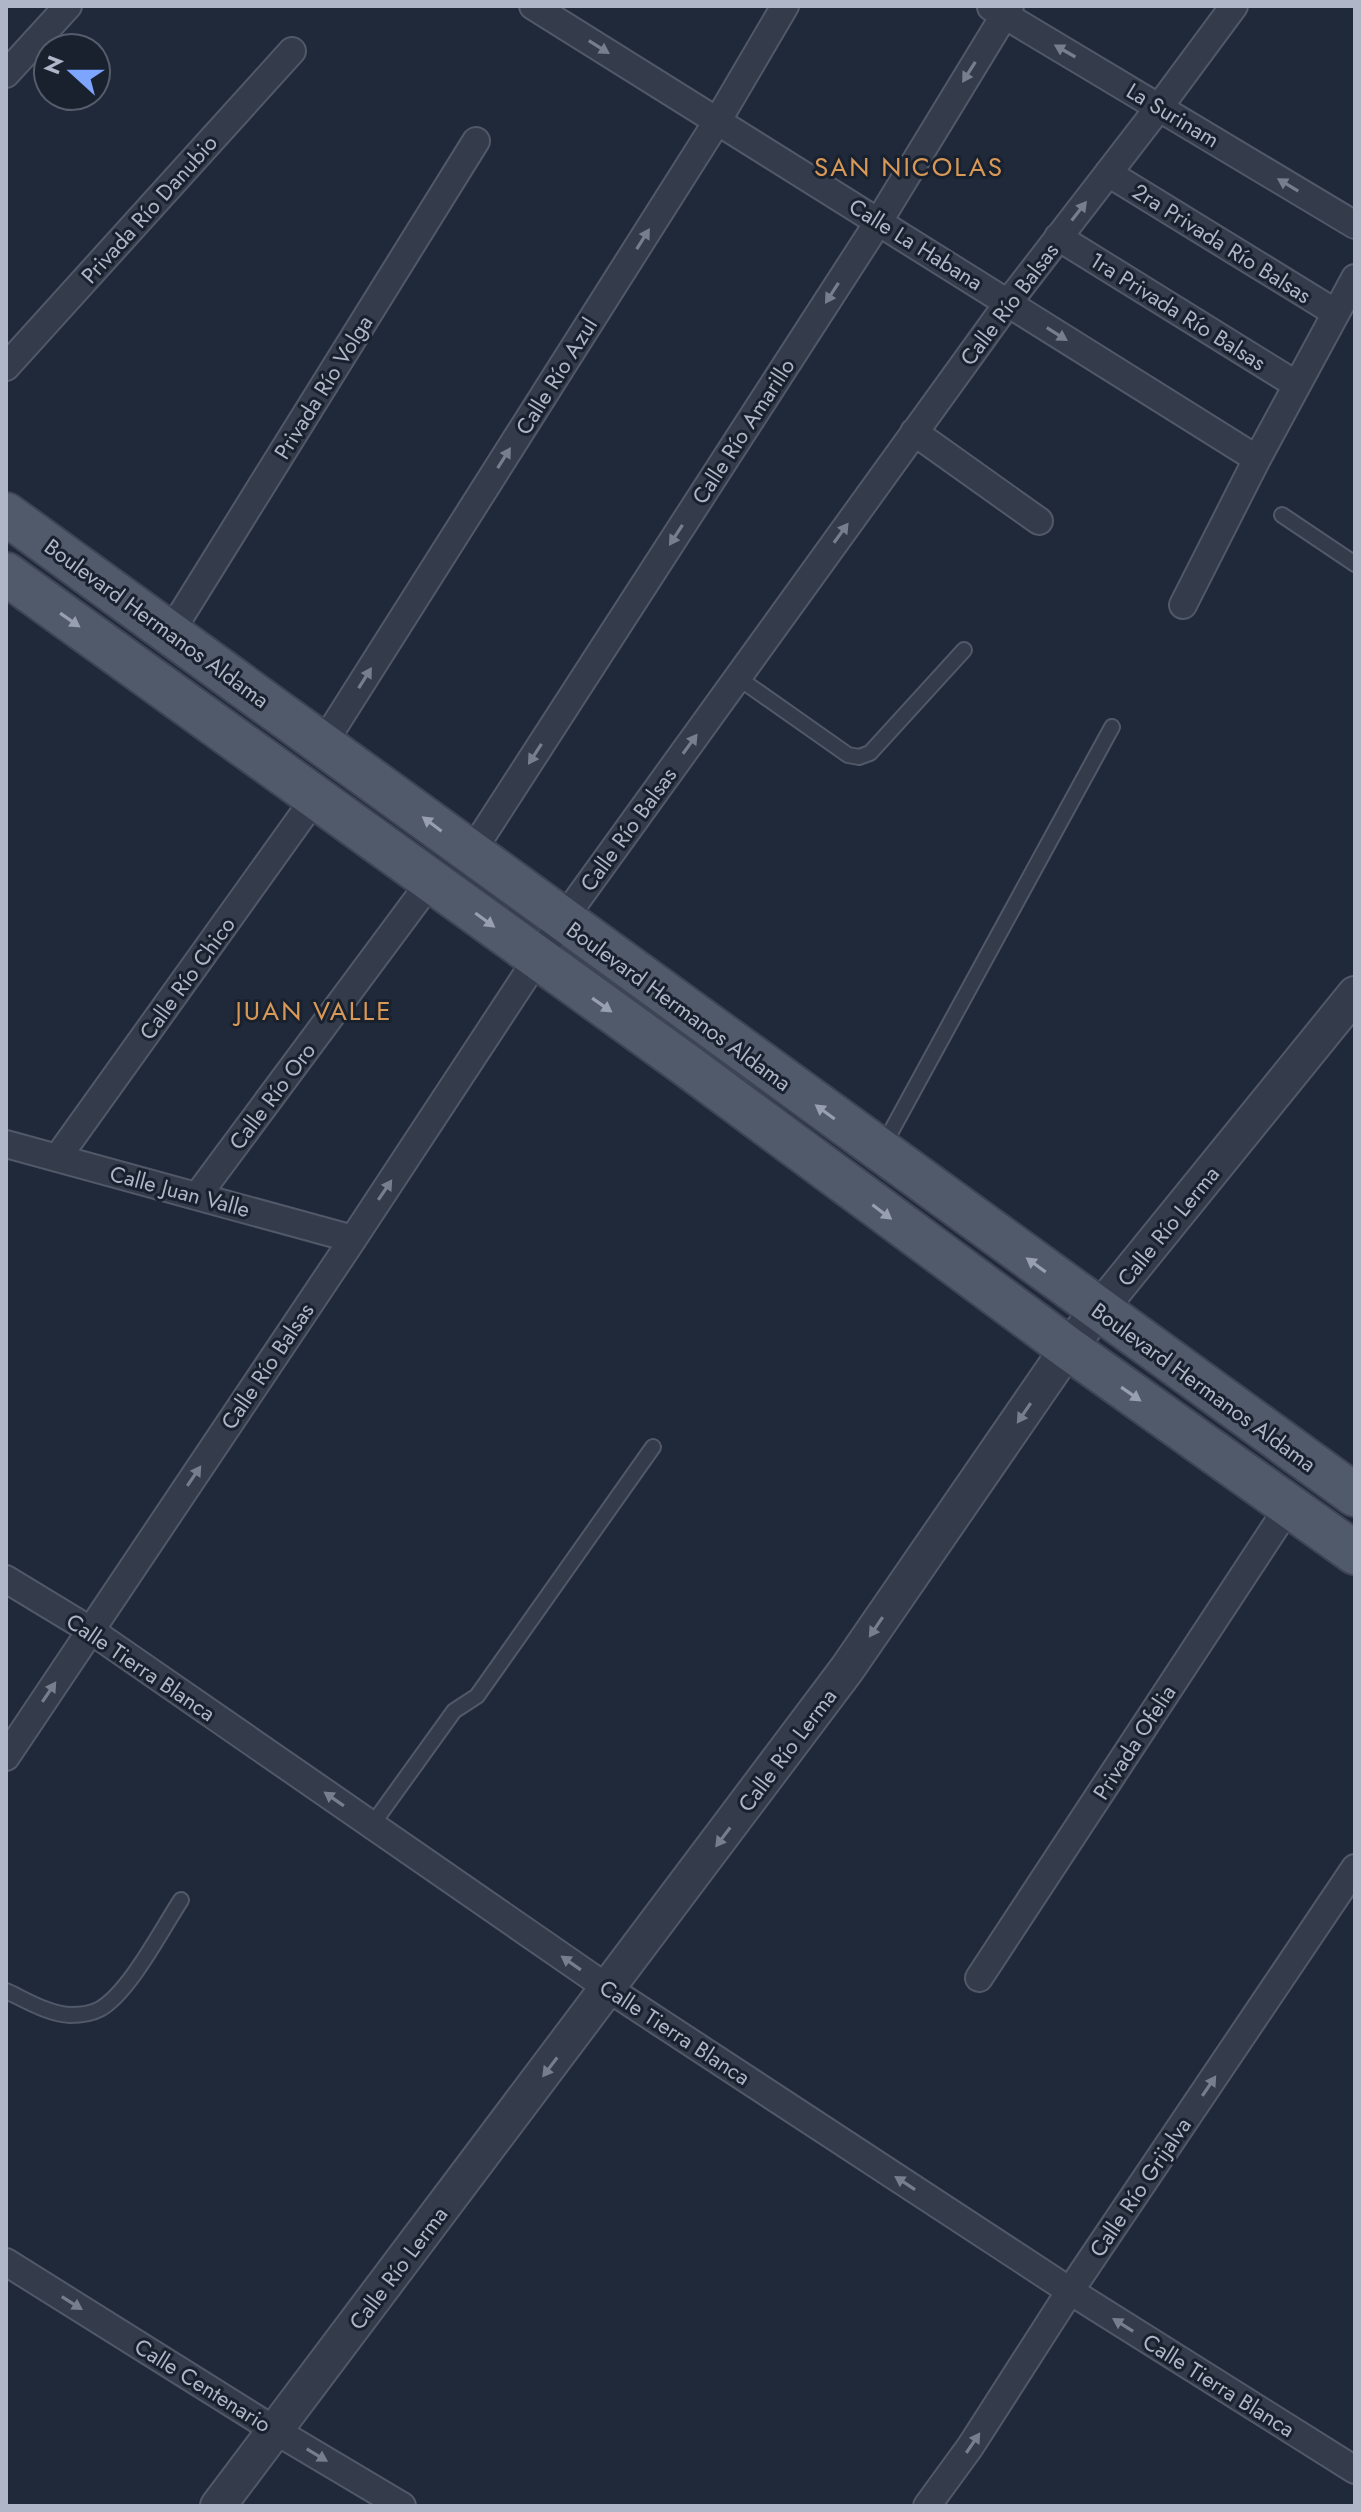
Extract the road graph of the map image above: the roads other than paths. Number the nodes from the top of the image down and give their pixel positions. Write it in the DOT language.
graph roads {
  1 [pos="68,6"];
  2 [pos="533,6"];
  3 [pos="785,6"];
  4 [pos="1234,6"];
  5 [pos="1001,9"];
  6 [pos="292,51"];
  7 [pos="6,74"];
  8 [pos="1160,106"];
  9 [pos="718,120"];
  10 [pos="476,141"];
  11 [pos="1108,173"];
  12 [pos="879,221"];
  13 [pos="1355,225"];
  14 [pos="1058,237"];
  15 [pos="1355,278"];
  16 [pos="1008,303"];
  17 [pos="1336,313"];
  18 [pos="6,367"];
  19 [pos="1297,385"];
  20 [pos="914,432"];
  21 [pos="1257,459"];
  22 [pos="6,514"];
  23 [pos="1282,515"];
  24 [pos="1039,521"];
  25 [pos="1355,564"];
  26 [pos="6,574"];
  27 [pos="1183,605"];
  28 [pos="170,633"];
  29 [pos="964,650"];
  30 [pos="737,677"];
  31 [pos="1112,727"];
  32 [pos="323,744"];
  33 [pos="315,798"];
  34 [pos="471,853"];
  35 [pos="431,881"];
  36 [pos="562,921"];
  37 [pos="539,959"];
  38 [pos="1355,994"];
  39 [pos="6,1144"];
  40 [pos="880,1152"];
  41 [pos="58,1157"];
  42 [pos="198,1195"];
  43 [pos="353,1239"];
  44 [pos="1099,1311"];
  45 [pos="1068,1348"];
  46 [pos="653,1447"];
  47 [pos="1355,1495"];
  48 [pos="1289,1506"];
  49 [pos="1355,1553"];
  50 [pos="6,1579"];
  51 [pos="90,1630"];
  52 [pos="6,1757"];
  53 [pos="372,1825"];
  54 [pos="1355,1868"];
  55 [pos="181,1900"];
  56 [pos="979,1978"];
  57 [pos="609,1989"];
  58 [pos="6,1991"];
  59 [pos="6,2262"];
  60 [pos="1070,2291"];
  61 [pos="276,2431"];
  62 [pos="1355,2470"];
  63 [pos="218,2506"];
  64 [pos="402,2506"];
  65 [pos="927,2506"];
  1 -- 7 [label="street"];
  2 -- 9 [label="street, Calle La Habana, one-way"];
  3 -- 9 [label="street, Calle Río Azul"];
  4 -- 8 [label="street, Calle Río Balsas"];
  8 -- 5 [label="street, La Surinam, one-way"];
  5 -- 12 [label="street, Calle Río Amarillo, one-way"];
  6 -- 18 [label="street, Privada Río Danubio"];
  8 -- 11 [label="street, Calle Río Balsas"];
  13 -- 8 [label="street, La Surinam, one-way"];
  9 -- 12 [label="street, Calle La Habana"];
  32 -- 9 [label="street, Calle Río Azul, one-way"];
  10 -- 28 [label="street, Privada Río Volga"];
  14 -- 11 [label="street, Calle Río Balsas, one-way"];
  11 -- 17 [label="street, 2ra Privada Río Balsas"];
  12 -- 16 [label="street, Calle La Habana"];
  12 -- 34 [label="street, Calle Río Amarillo, one-way"];
  14 -- 16 [label="street, Calle Río Balsas"];
  14 -- 19 [label="street, 1ra Privada Río Balsas"];
  15 -- 17 [label="street"];
  16 -- 20 [label="street, Calle Río Balsas"];
  16 -- 21 [label="street, Calle La Habana, one-way"];
  17 -- 19 [label="street"];
  19 -- 21 [label="street"];
  20 -- 24 [label="street"];
  30 -- 20 [label="street, Calle Río Balsas, one-way"];
  21 -- 27 [label="street"];
  22 -- 28 [label="main road, Boulevard Hermanos Aldama"];
  23 -- 25 [label="lane"];
  26 -- 33 [label="main road, Boulevard Hermanos Aldama, one-way"];
  28 -- 32 [label="main road, Boulevard Hermanos Aldama"];
  29 -- 30 [label="lane"];
  36 -- 30 [label="street, Calle Río Balsas, one-way"];
  31 -- 40 [label="lane"];
  34 -- 32 [label="main road, Boulevard Hermanos Aldama, one-way"];
  33 -- 35 [label="main road, Boulevard Hermanos Aldama"];
  33 -- 41 [label="street, Calle Río Chico"];
  34 -- 36 [label="main road, Boulevard Hermanos Aldama"];
  35 -- 37 [label="main road, Boulevard Hermanos Aldama, one-way"];
  35 -- 42 [label="street, Calle Río Oro"];
  36 -- 37 [label="street, Calle Río Balsas"];
  40 -- 36 [label="main road, Boulevard Hermanos Aldama, one-way"];
  43 -- 37 [label="street, Calle Río Balsas, one-way"];
  37 -- 45 [label="main road, Boulevard Hermanos Aldama, one-way"];
  38 -- 44 [label="street, Calle Río Lerma"];
  39 -- 41 [label="street, Calle Juan Valle"];
  44 -- 40 [label="main road, Boulevard Hermanos Aldama, one-way"];
  41 -- 42 [label="street, Calle Juan Valle"];
  42 -- 43 [label="street, Calle Juan Valle"];
  51 -- 43 [label="street, Calle Río Balsas, one-way"];
  44 -- 45 [label="street, Calle Río Lerma"];
  44 -- 47 [label="main road, Boulevard Hermanos Aldama"];
  45 -- 48 [label="main road, Boulevard Hermanos Aldama, one-way"];
  45 -- 57 [label="street, Calle Río Lerma, one-way"];
  46 -- 53 [label="lane"];
  48 -- 49 [label="main road, Boulevard Hermanos Aldama"];
  48 -- 56 [label="street, Privada Ofelia"];
  50 -- 51 [label="street, Calle Tierra Blanca"];
  52 -- 51 [label="street, Calle Río Balsas, one-way"];
  53 -- 51 [label="street, Calle Tierra Blanca, one-way"];
  57 -- 53 [label="street, Calle Tierra Blanca, one-way"];
  60 -- 54 [label="street, Calle Río Grijalva, one-way"];
  55 -- 58 [label="lane"];
  60 -- 57 [label="street, Calle Tierra Blanca, one-way"];
  57 -- 61 [label="street, Calle Río Lerma, one-way"];
  59 -- 61 [label="street, Calle Centenario, one-way"];
  62 -- 60 [label="street, Calle Tierra Blanca, one-way"];
  65 -- 60 [label="street, Calle Río Grijalva, one-way"];
  61 -- 63 [label="street, Calle Río Lerma"];
  61 -- 64 [label="street, Calle Centenario, one-way"];
}
